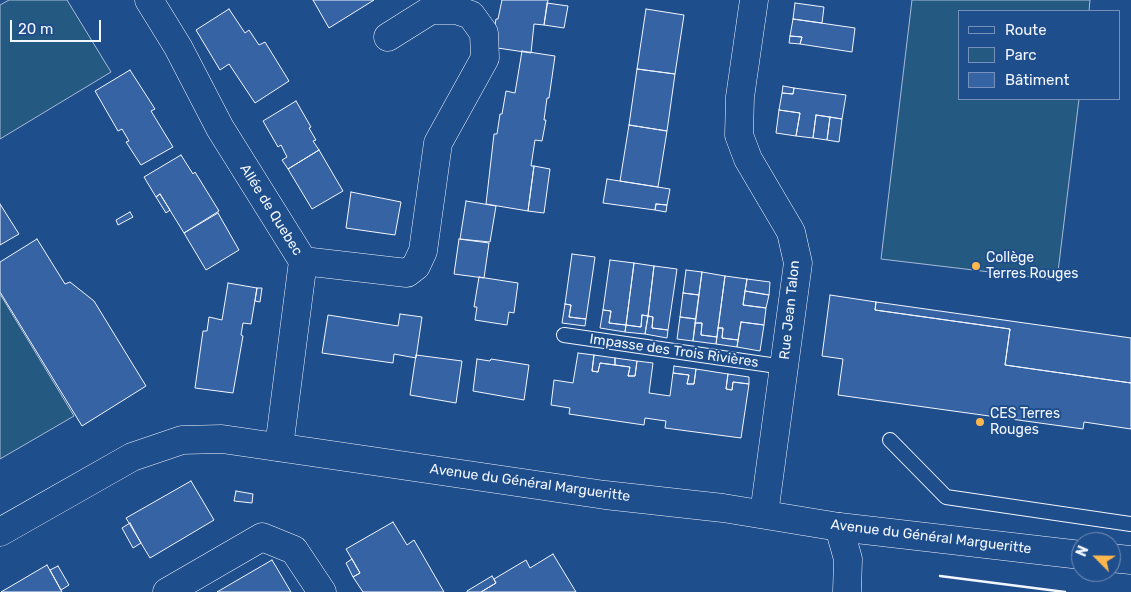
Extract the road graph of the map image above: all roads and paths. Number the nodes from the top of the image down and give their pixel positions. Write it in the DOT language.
graph roads {
  1 [pos="149,0"];
  2 [pos="754,0"];
  3 [pos="388,37"];
  4 [pos="304,261"];
  5 [pos="564,334"];
  6 [pos="784,367"];
  7 [pos="890,440"];
  8 [pos="279,447"];
  9 [pos="764,514"];
  10 [pos="1131,524"];
  11 [pos="839,527"];
  12 [pos="0,532"];
  13 [pos="1071,554"];
  14 [pos="168,592"];
  15 [pos="322,592"];
  16 [pos="848,592"];
  1 -- 4 [label="street, Allée de Quebec"];
  2 -- 6 [label="street, Rue Jean Talon"];
  3 -- 4 [label="street"];
  4 -- 8 [label="street, Allée de Quebec"];
  5 -- 6 [label="lane, Impasse des Trois Rivières"];
  6 -- 9 [label="street, Rue Jean Talon"];
  7 -- 10 [label="lane"];
  8 -- 9 [label="street, Avenue du Général Margueritte"];
  8 -- 12 [label="street, Avenue du Général Margueritte"];
  9 -- 11 [label="street, Avenue du Général Margueritte"];
  11 -- 13 [label="street, Avenue du Général Margueritte"];
  11 -- 16 [label="street"];
  14 -- 15 [label="street"];
}
